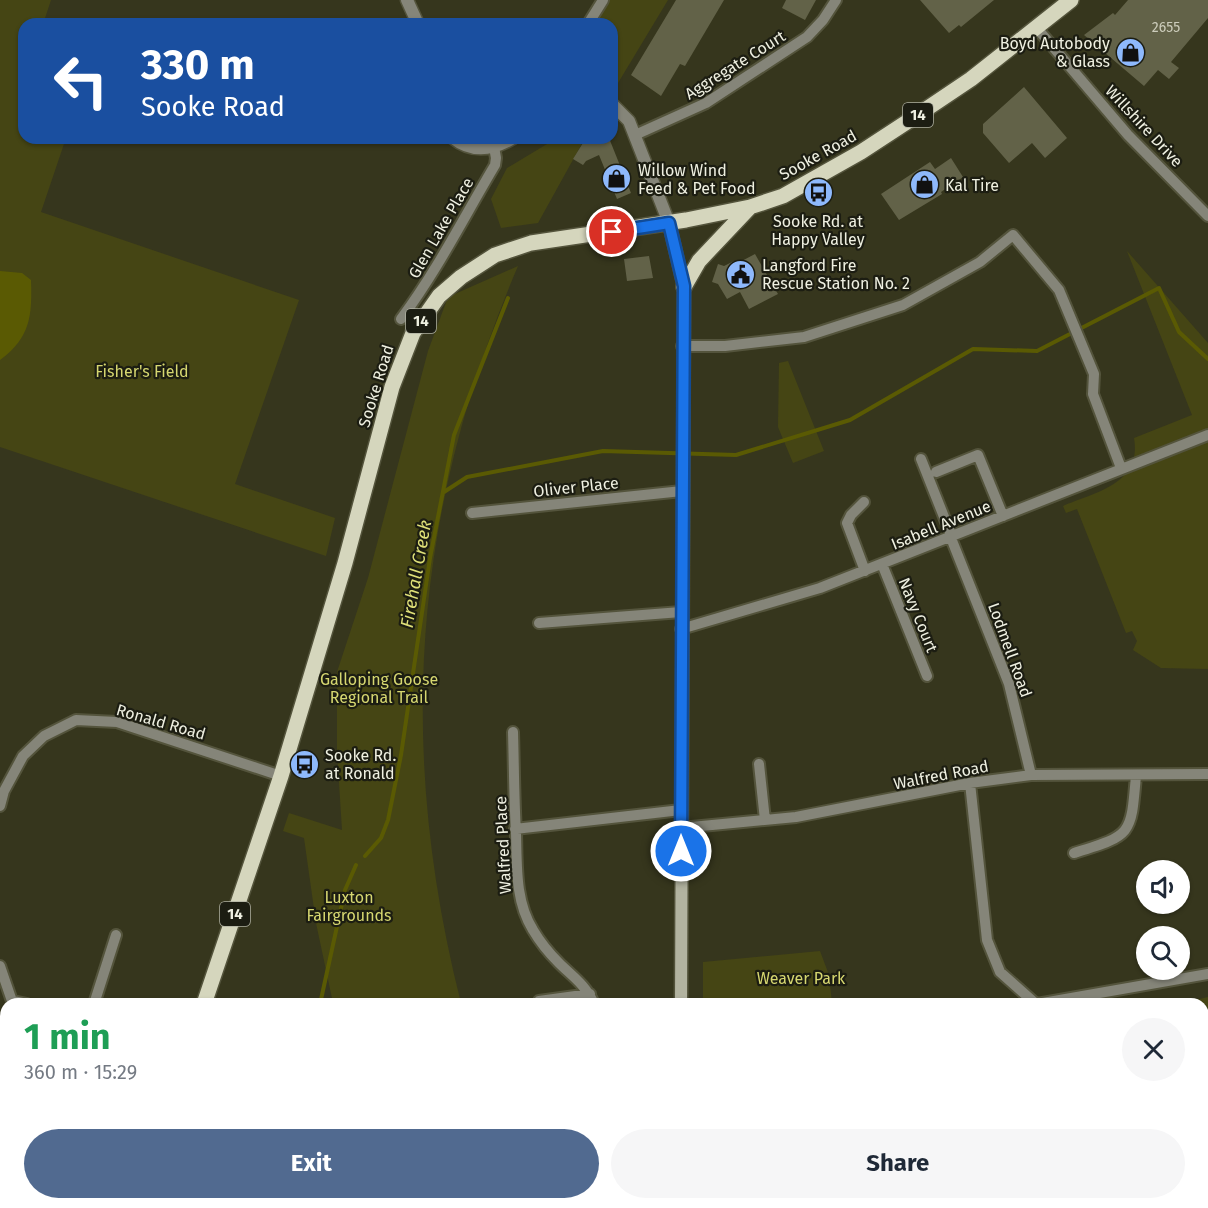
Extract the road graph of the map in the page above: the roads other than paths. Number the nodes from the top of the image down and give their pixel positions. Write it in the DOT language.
graph roads {
  1 [pos="407,0"];
  2 [pos="603,0"];
  3 [pos="836,0"];
  4 [pos="1071,0"];
  5 [pos="415,18"];
  6 [pos="592,18"];
  7 [pos="1036,27"];
  8 [pos="618,109"];
  9 [pos="635,135"];
  10 [pos="464,144"];
  11 [pos="500,144"];
  12 [pos="494,147"];
  13 [pos="750,207"];
  14 [pos="1208,216"];
  15 [pos="669,223"];
  16 [pos="684,286"];
  17 [pos="401,319"];
  18 [pos="682,346"];
  19 [pos="1208,435"];
  20 [pos="921,459"];
  21 [pos="1121,468"];
  22 [pos="936,472"];
  23 [pos="682,491"];
  24 [pos="864,502"];
  25 [pos="472,513"];
  26 [pos="1003,516"];
  27 [pos="952,537"];
  28 [pos="882,564"];
  29 [pos="865,571"];
  30 [pos="681,612"];
  31 [pos="539,623"];
  32 [pos="681,629"];
  33 [pos="927,676"];
  34 [pos="513,732"];
  35 [pos="759,765"];
  36 [pos="1208,774"];
  37 [pos="1031,775"];
  38 [pos="1136,775"];
  39 [pos="282,776"];
  40 [pos="970,783"];
  41 [pos="2,790"];
  42 [pos="0,806"];
  43 [pos="681,810"];
  44 [pos="765,820"];
  45 [pos="681,828"];
  46 [pos="515,829"];
  47 [pos="1074,853"];
  48 [pos="116,935"];
  49 [pos="0,966"];
  50 [pos="1208,974"];
  51 [pos="12,998"];
  52 [pos="96,998"];
  53 [pos="206,998"];
  54 [pos="591,998"];
  55 [pos="681,998"];
  56 [pos="1029,998"];
  57 [pos="1070,998"];
  1 -- 5 [label="street"];
  2 -- 6 [label="street"];
  3 -- 9 [label="street, Aggregate Court"];
  4 -- 7 [label="main road, Sooke Road / 14"];
  7 -- 13 [label="main road, Sooke Road / 14"];
  7 -- 14 [label="street, Willshire Drive"];
  8 -- 9 [label="street"];
  9 -- 15 [label="street"];
  10 -- 12 [label="street"];
  11 -- 12 [label="street"];
  12 -- 17 [label="street, Glen Lake Place"];
  13 -- 15 [label="main road, Sooke Road / 14"];
  13 -- 16 [label="main road"];
  15 -- 16 [label="main road"];
  15 -- 39 [label="main road, Sooke Road / 14"];
  16 -- 18 [label="main road"];
  18 -- 21 [label="street"];
  18 -- 23 [label="main road"];
  19 -- 21 [label="street, Isabell Avenue"];
  20 -- 27 [label="street, Lodmell Road"];
  21 -- 26 [label="street, Isabell Avenue"];
  22 -- 26 [label="street"];
  23 -- 25 [label="street, Oliver Place"];
  23 -- 30 [label="main road"];
  24 -- 29 [label="street"];
  26 -- 27 [label="street, Isabell Avenue"];
  27 -- 28 [label="street, Isabell Avenue"];
  27 -- 37 [label="street, Lodmell Road"];
  28 -- 29 [label="street, Isabell Avenue"];
  28 -- 33 [label="street, Navy Court"];
  29 -- 32 [label="street, Isabell Avenue"];
  30 -- 31 [label="street"];
  30 -- 32 [label="main road"];
  32 -- 43 [label="main road"];
  34 -- 46 [label="street, Walfred Place"];
  35 -- 44 [label="street"];
  36 -- 38 [label="street, Walfred Road"];
  37 -- 38 [label="street, Walfred Road"];
  37 -- 40 [label="street, Walfred Road"];
  38 -- 47 [label="street"];
  39 -- 41 [label="street, Ronald Road"];
  39 -- 53 [label="main road, Sooke Road / 14"];
  40 -- 44 [label="street, Walfred Road"];
  40 -- 56 [label="street"];
  41 -- 42 [label="street, Ronald Road"];
  43 -- 45 [label="main road"];
  43 -- 46 [label="street"];
  44 -- 45 [label="street, Walfred Road"];
  45 -- 55 [label="main road"];
  46 -- 54 [label="street, Walfred Place"];
  48 -- 52 [label="street"];
  49 -- 51 [label="street"];
  50 -- 57 [label="street"];
}
